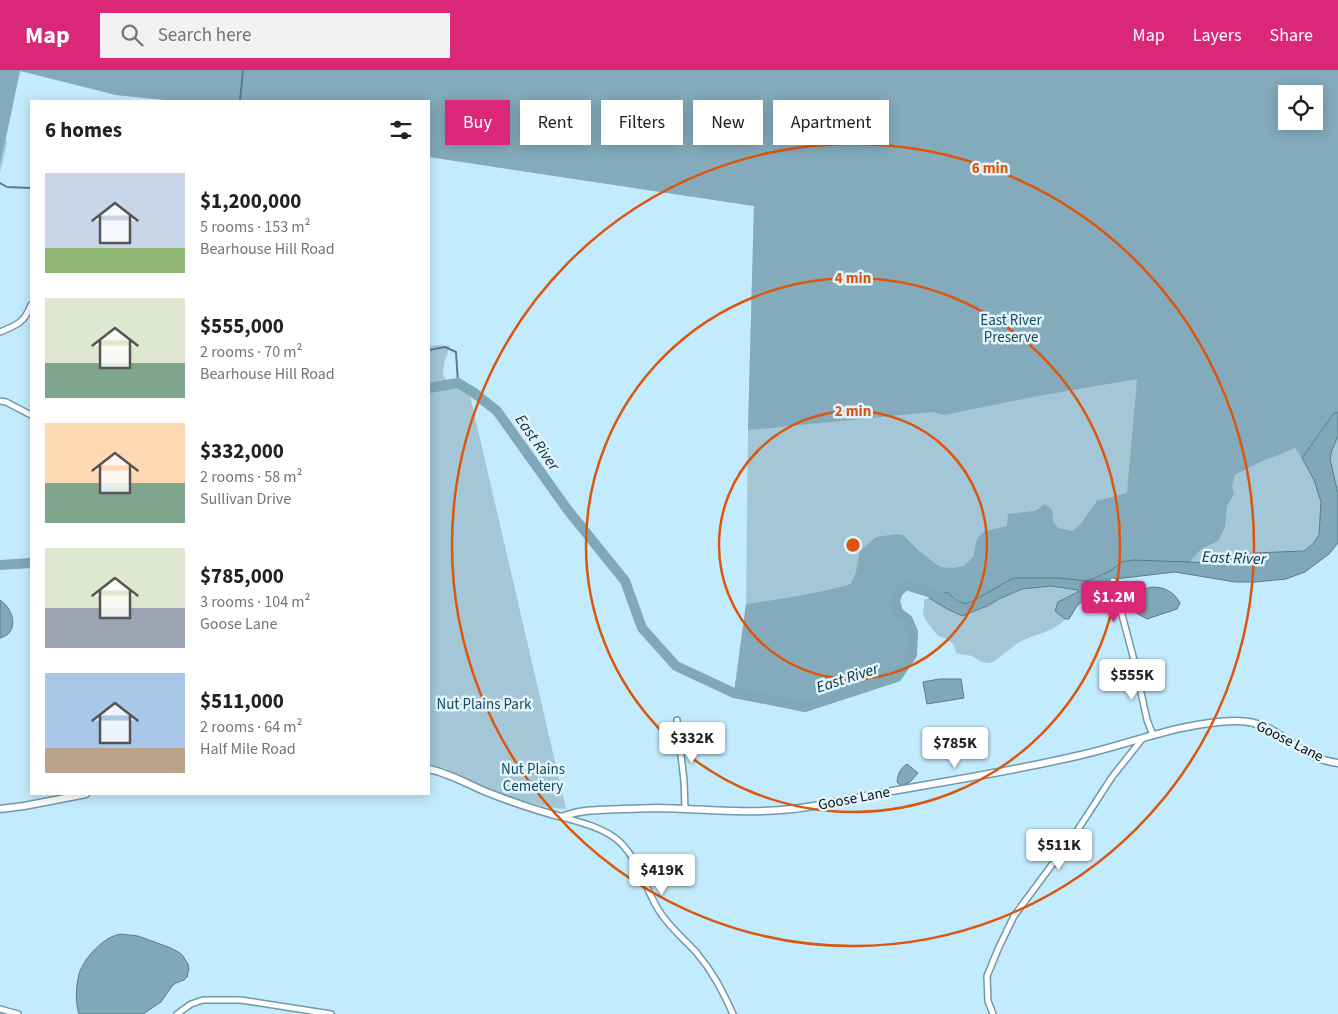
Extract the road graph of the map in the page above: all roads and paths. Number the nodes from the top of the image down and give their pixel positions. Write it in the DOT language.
graph roads {
  1 [pos="30,308"];
  2 [pos="0,332"];
  3 [pos="0,401"];
  4 [pos="30,414"];
  5 [pos="1113,581"];
  6 [pos="676,720"];
  7 [pos="1153,735"];
  8 [pos="1144,738"];
  9 [pos="1338,763"];
  10 [pos="430,769"];
  11 [pos="81,795"];
  12 [pos="0,809"];
  13 [pos="685,809"];
  14 [pos="562,817"];
  15 [pos="0,1009"];
  16 [pos="18,1014"];
  17 [pos="177,1014"];
  18 [pos="332,1014"];
  19 [pos="733,1014"];
  20 [pos="993,1014"];
  1 -- 2 [label="street"];
  3 -- 4 [label="street"];
  5 -- 7 [label="street"];
  6 -- 13 [label="street"];
  7 -- 8 [label="street, Goose Lane"];
  7 -- 9 [label="street, Goose Lane"];
  8 -- 13 [label="street, Goose Lane"];
  8 -- 20 [label="street"];
  10 -- 14 [label="street"];
  11 -- 12 [label="street"];
  13 -- 14 [label="street, Goose Lane"];
  14 -- 19 [label="street"];
  15 -- 16 [label="street"];
  17 -- 18 [label="street"];
}
